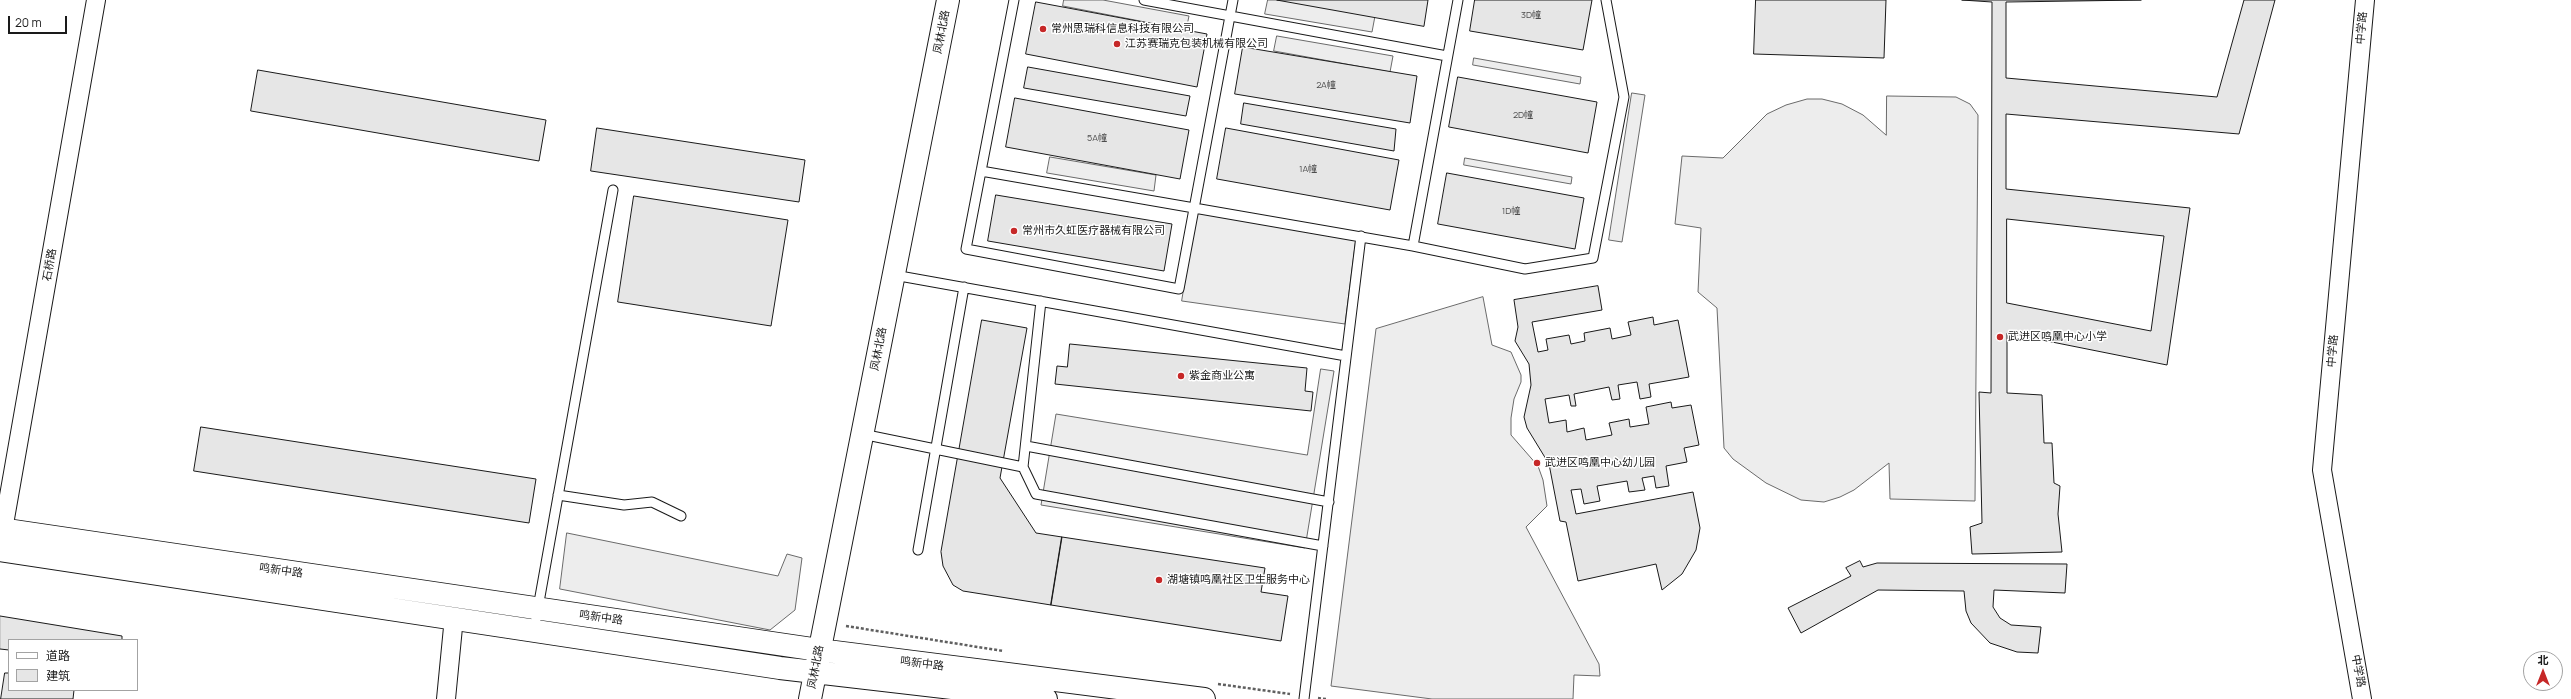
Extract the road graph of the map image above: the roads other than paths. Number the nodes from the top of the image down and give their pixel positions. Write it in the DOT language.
graph roads {
  1 [pos="96,0"];
  2 [pos="948,0"];
  3 [pos="1014,0"];
  4 [pos="1144,0"];
  5 [pos="1233,0"];
  6 [pos="1458,0"];
  7 [pos="1606,0"];
  8 [pos="2365,0"];
  9 [pos="1230,16"];
  10 [pos="1448,56"];
  11 [pos="981,171"];
  12 [pos="613,190"];
  13 [pos="1195,206"];
  14 [pos="1361,236"];
  15 [pos="1413,246"];
  16 [pos="894,275"];
  17 [pos="964,288"];
  18 [pos="1041,300"];
  19 [pos="1346,356"];
  20 [pos="862,434"];
  21 [pos="1026,446"];
  22 [pos="936,449"];
  23 [pos="1023,467"];
  24 [pos="558,495"];
  25 [pos="1329,502"];
  26 [pos="681,516"];
  27 [pos="1,536"];
  28 [pos="1323,546"];
  29 [pos="918,550"];
  30 [pos="537,608"];
  31 [pos="454,618"];
  32 [pos="534,630"];
  33 [pos="819,650"];
  34 [pos="815,672"];
  35 [pos="446,699"];
  36 [pos="810,699"];
  37 [pos="1046,699"];
  38 [pos="1204,699"];
  39 [pos="1304,699"];
  40 [pos="2362,699"];
  1 -- 27 [label="street, 石桥路"];
  2 -- 16 [label="main road, 凤林北路"];
  3 -- 11 [label="lane"];
  4 -- 9 [label="lane"];
  5 -- 9 [label="lane"];
  6 -- 10 [label="lane"];
  7 -- 15 [label="lane"];
  8 -- 40 [label="street, 中学路"];
  9 -- 10 [label="lane"];
  9 -- 13 [label="lane"];
  10 -- 15 [label="lane"];
  11 -- 13 [label="lane"];
  11 -- 13 [label="lane"];
  12 -- 24 [label="lane"];
  13 -- 14 [label="lane"];
  14 -- 15 [label="lane"];
  14 -- 19 [label="lane"];
  16 -- 17 [label="lane"];
  16 -- 20 [label="main road, 凤林北路"];
  17 -- 18 [label="lane"];
  17 -- 22 [label="lane"];
  18 -- 19 [label="lane"];
  18 -- 21 [label="lane"];
  19 -- 25 [label="lane"];
  20 -- 22 [label="lane"];
  20 -- 33 [label="main road, 凤林北路"];
  21 -- 23 [label="lane"];
  21 -- 25 [label="lane"];
  22 -- 23 [label="lane"];
  22 -- 29 [label="lane"];
  23 -- 28 [label="lane"];
  24 -- 26 [label="lane"];
  24 -- 30 [label="lane"];
  25 -- 28 [label="lane"];
  27 -- 30 [label="main road, 鸣新中路"];
  27 -- 31 [label="main road, 鸣新中路"];
  28 -- 39 [label="lane"];
  30 -- 32 [label="lane"];
  30 -- 33 [label="main road, 鸣新中路"];
  31 -- 32 [label="main road, 鸣新中路"];
  31 -- 35 [label="street"];
  32 -- 34 [label="main road, 鸣新中路"];
  33 -- 34 [label="main road, 凤林北路"];
  33 -- 38 [label="main road, 鸣新中路"];
  34 -- 36 [label="main road, 凤林北路"];
  34 -- 37 [label="main road, 鸣新中路"];
}
